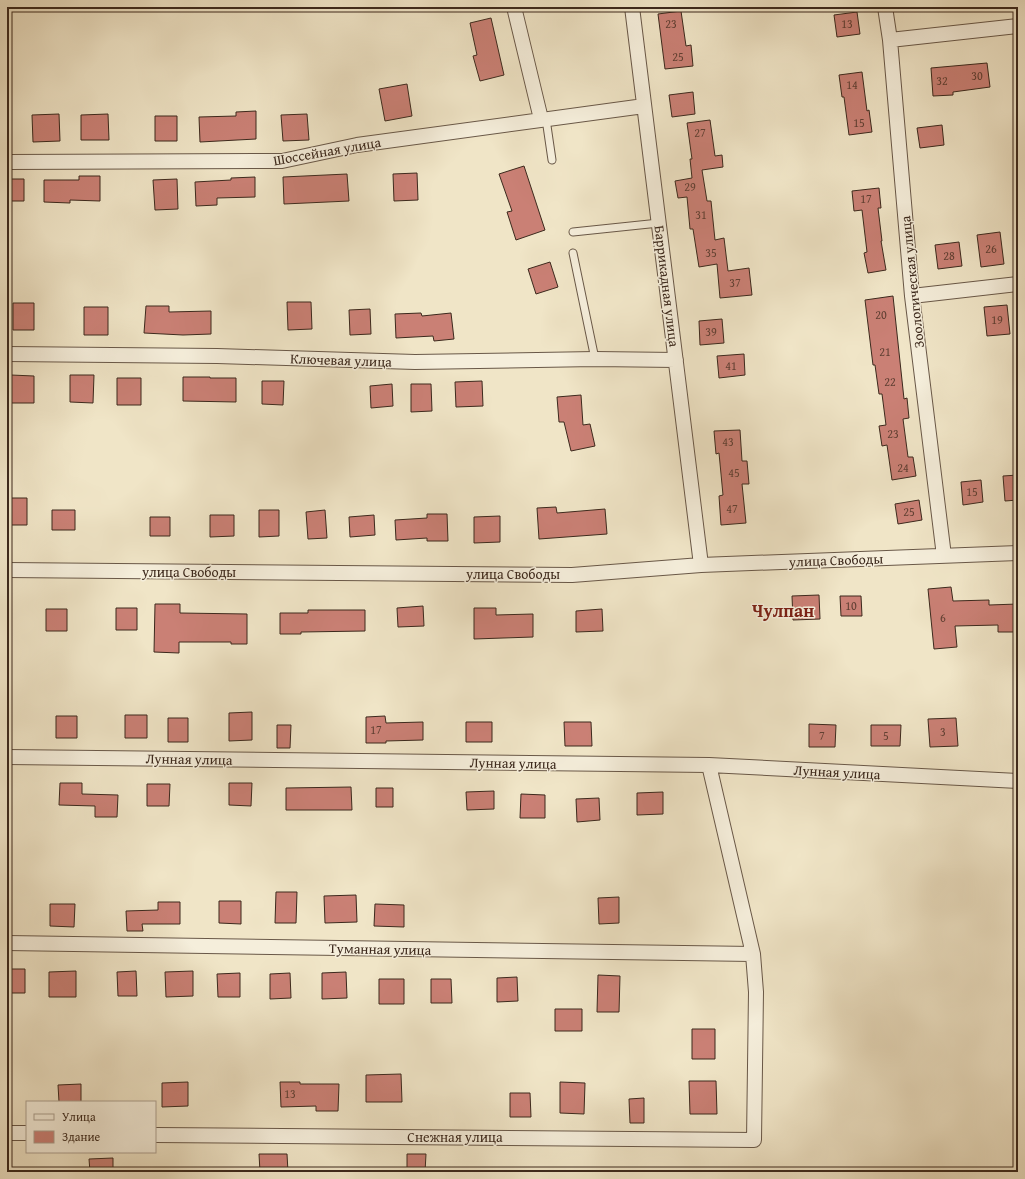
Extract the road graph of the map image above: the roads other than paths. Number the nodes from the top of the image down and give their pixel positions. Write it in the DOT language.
graph roads {
  1 [pos="514,7"];
  2 [pos="632,7"];
  3 [pos="885,7"];
  4 [pos="1018,26"];
  5 [pos="890,40"];
  6 [pos="644,106"];
  7 [pos="544,119"];
  8 [pos="552,160"];
  9 [pos="7,162"];
  10 [pos="659,223"];
  11 [pos="573,232"];
  12 [pos="573,253"];
  13 [pos="1018,284"];
  14 [pos="912,296"];
  15 [pos="7,354"];
  16 [pos="595,359"];
  17 [pos="676,360"];
  18 [pos="1018,553"];
  19 [pos="944,556"];
  20 [pos="701,565"];
  21 [pos="7,570"];
  22 [pos="7,757"];
  23 [pos="708,765"];
  24 [pos="1018,781"];
  25 [pos="7,943"];
  26 [pos="753,954"];
  27 [pos="7,1133"];
  28 [pos="26,1134"];
  29 [pos="156,1134"];
  1 -- 7 [label="street"];
  2 -- 6 [label="street, Баррикадная улица"];
  3 -- 5 [label="street, Зоологическая улица"];
  4 -- 5 [label="street"];
  5 -- 14 [label="street, Зоологическая улица"];
  6 -- 7 [label="street, Шоссейная улица"];
  6 -- 10 [label="street, Баррикадная улица"];
  7 -- 8 [label="lane"];
  7 -- 9 [label="street, Шоссейная улица"];
  10 -- 11 [label="lane"];
  10 -- 17 [label="street, Баррикадная улица"];
  12 -- 16 [label="lane"];
  13 -- 14 [label="street"];
  14 -- 19 [label="street, Зоологическая улица"];
  15 -- 16 [label="street, Ключевая улица"];
  16 -- 17 [label="street, Ключевая улица"];
  17 -- 20 [label="street, Баррикадная улица"];
  18 -- 19 [label="street, улица Свободы"];
  19 -- 20 [label="street, улица Свободы"];
  20 -- 21 [label="street, улица Свободы"];
  22 -- 23 [label="street, Лунная улица"];
  23 -- 24 [label="street, Лунная улица"];
  23 -- 26 [label="street"];
  25 -- 26 [label="street, Туманная улица"];
  26 -- 29 [label="street, Снежная улица"];
  27 -- 28 [label="street"];
}
